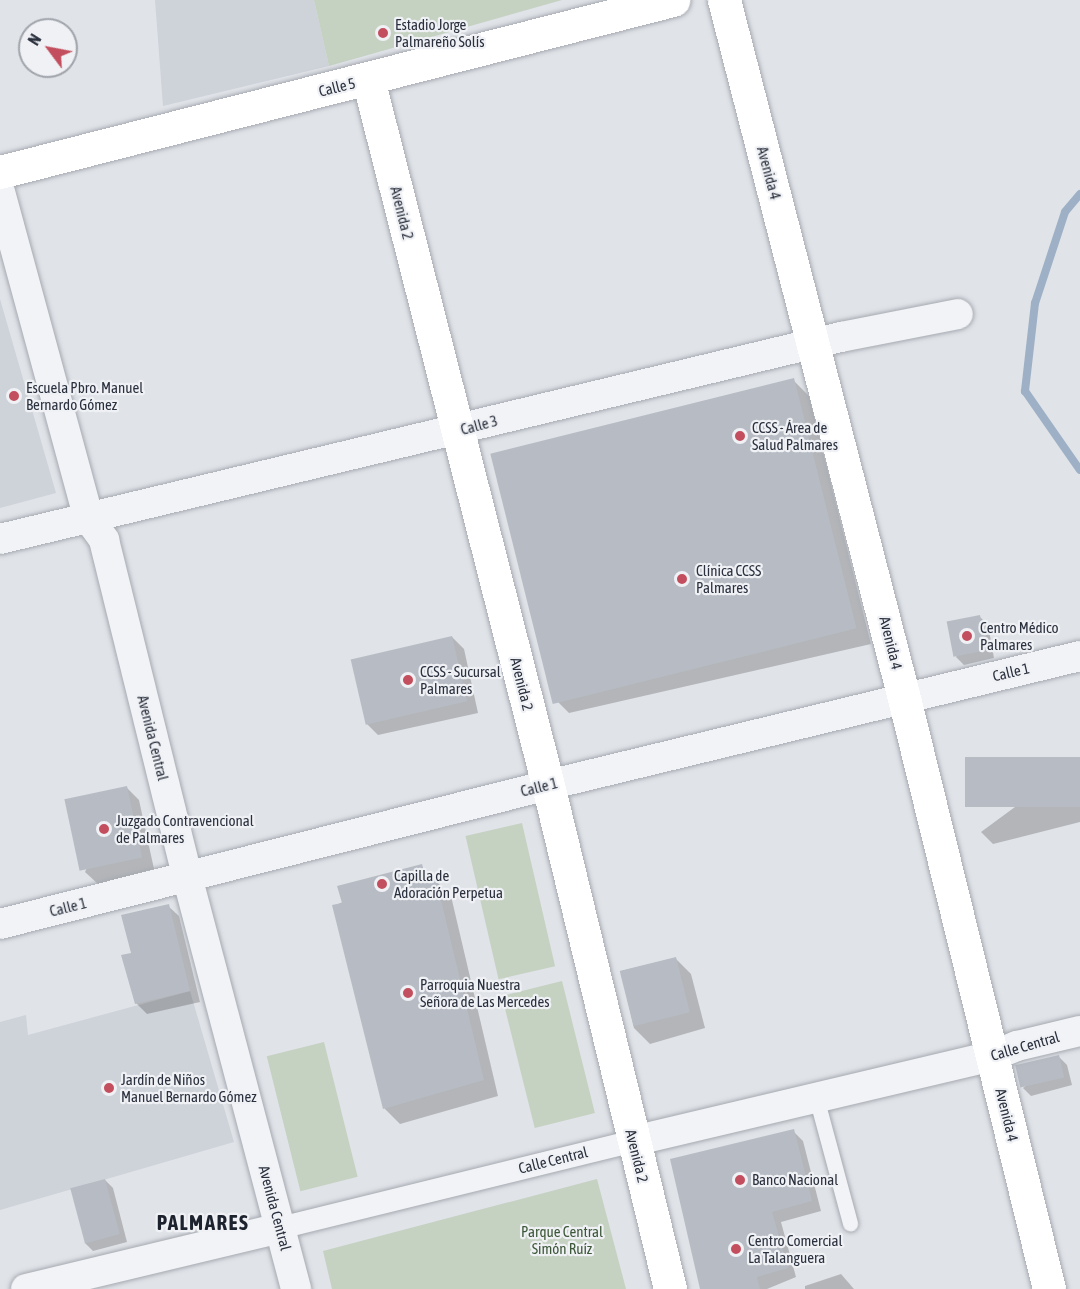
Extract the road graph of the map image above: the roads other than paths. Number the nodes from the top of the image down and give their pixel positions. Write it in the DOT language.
graph roads {
  1 [pos="673,0"];
  2 [pos="724,0"];
  3 [pos="368,79"];
  4 [pos="0,172"];
  5 [pos="0,192"];
  6 [pos="958,314"];
  7 [pos="813,344"];
  8 [pos="457,431"];
  9 [pos="89,519"];
  10 [pos="0,539"];
  11 [pos="1080,656"];
  12 [pos="904,698"];
  13 [pos="548,785"];
  14 [pos="187,876"];
  15 [pos="0,924"];
  16 [pos="1080,1031"];
  17 [pos="993,1056"];
  18 [pos="816,1097"];
  19 [pos="633,1141"];
  20 [pos="850,1223"];
  21 [pos="280,1228"];
  22 [pos="26,1289"];
  23 [pos="296,1289"];
  24 [pos="670,1289"];
  25 [pos="1049,1289"];
  1 -- 3 [label="main road, Calle 5"];
  2 -- 7 [label="main road, Avenida 4"];
  3 -- 4 [label="main road, Calle 5"];
  3 -- 8 [label="main road, Avenida 2"];
  5 -- 9 [label="street, Avenida Central"];
  6 -- 7 [label="street, Calle 3"];
  7 -- 8 [label="street, Calle 3"];
  7 -- 12 [label="main road, Avenida 4"];
  8 -- 9 [label="street, Calle 3"];
  8 -- 13 [label="main road, Avenida 2"];
  9 -- 10 [label="street, Calle 3"];
  9 -- 14 [label="street, Avenida Central"];
  11 -- 12 [label="street, Calle 1"];
  12 -- 13 [label="street, Calle 1"];
  12 -- 17 [label="main road, Avenida 4"];
  13 -- 14 [label="street, Calle 1"];
  13 -- 19 [label="main road, Avenida 2"];
  14 -- 15 [label="street, Calle 1"];
  14 -- 21 [label="street, Avenida Central"];
  16 -- 17 [label="street, Calle Central"];
  17 -- 18 [label="street, Calle Central"];
  17 -- 25 [label="main road, Avenida 4"];
  18 -- 19 [label="street, Calle Central"];
  18 -- 20 [label="lane"];
  19 -- 21 [label="street, Calle Central"];
  19 -- 24 [label="main road, Avenida 2"];
  21 -- 22 [label="street, Calle Central"];
  21 -- 23 [label="street, Avenida Central"];
}
